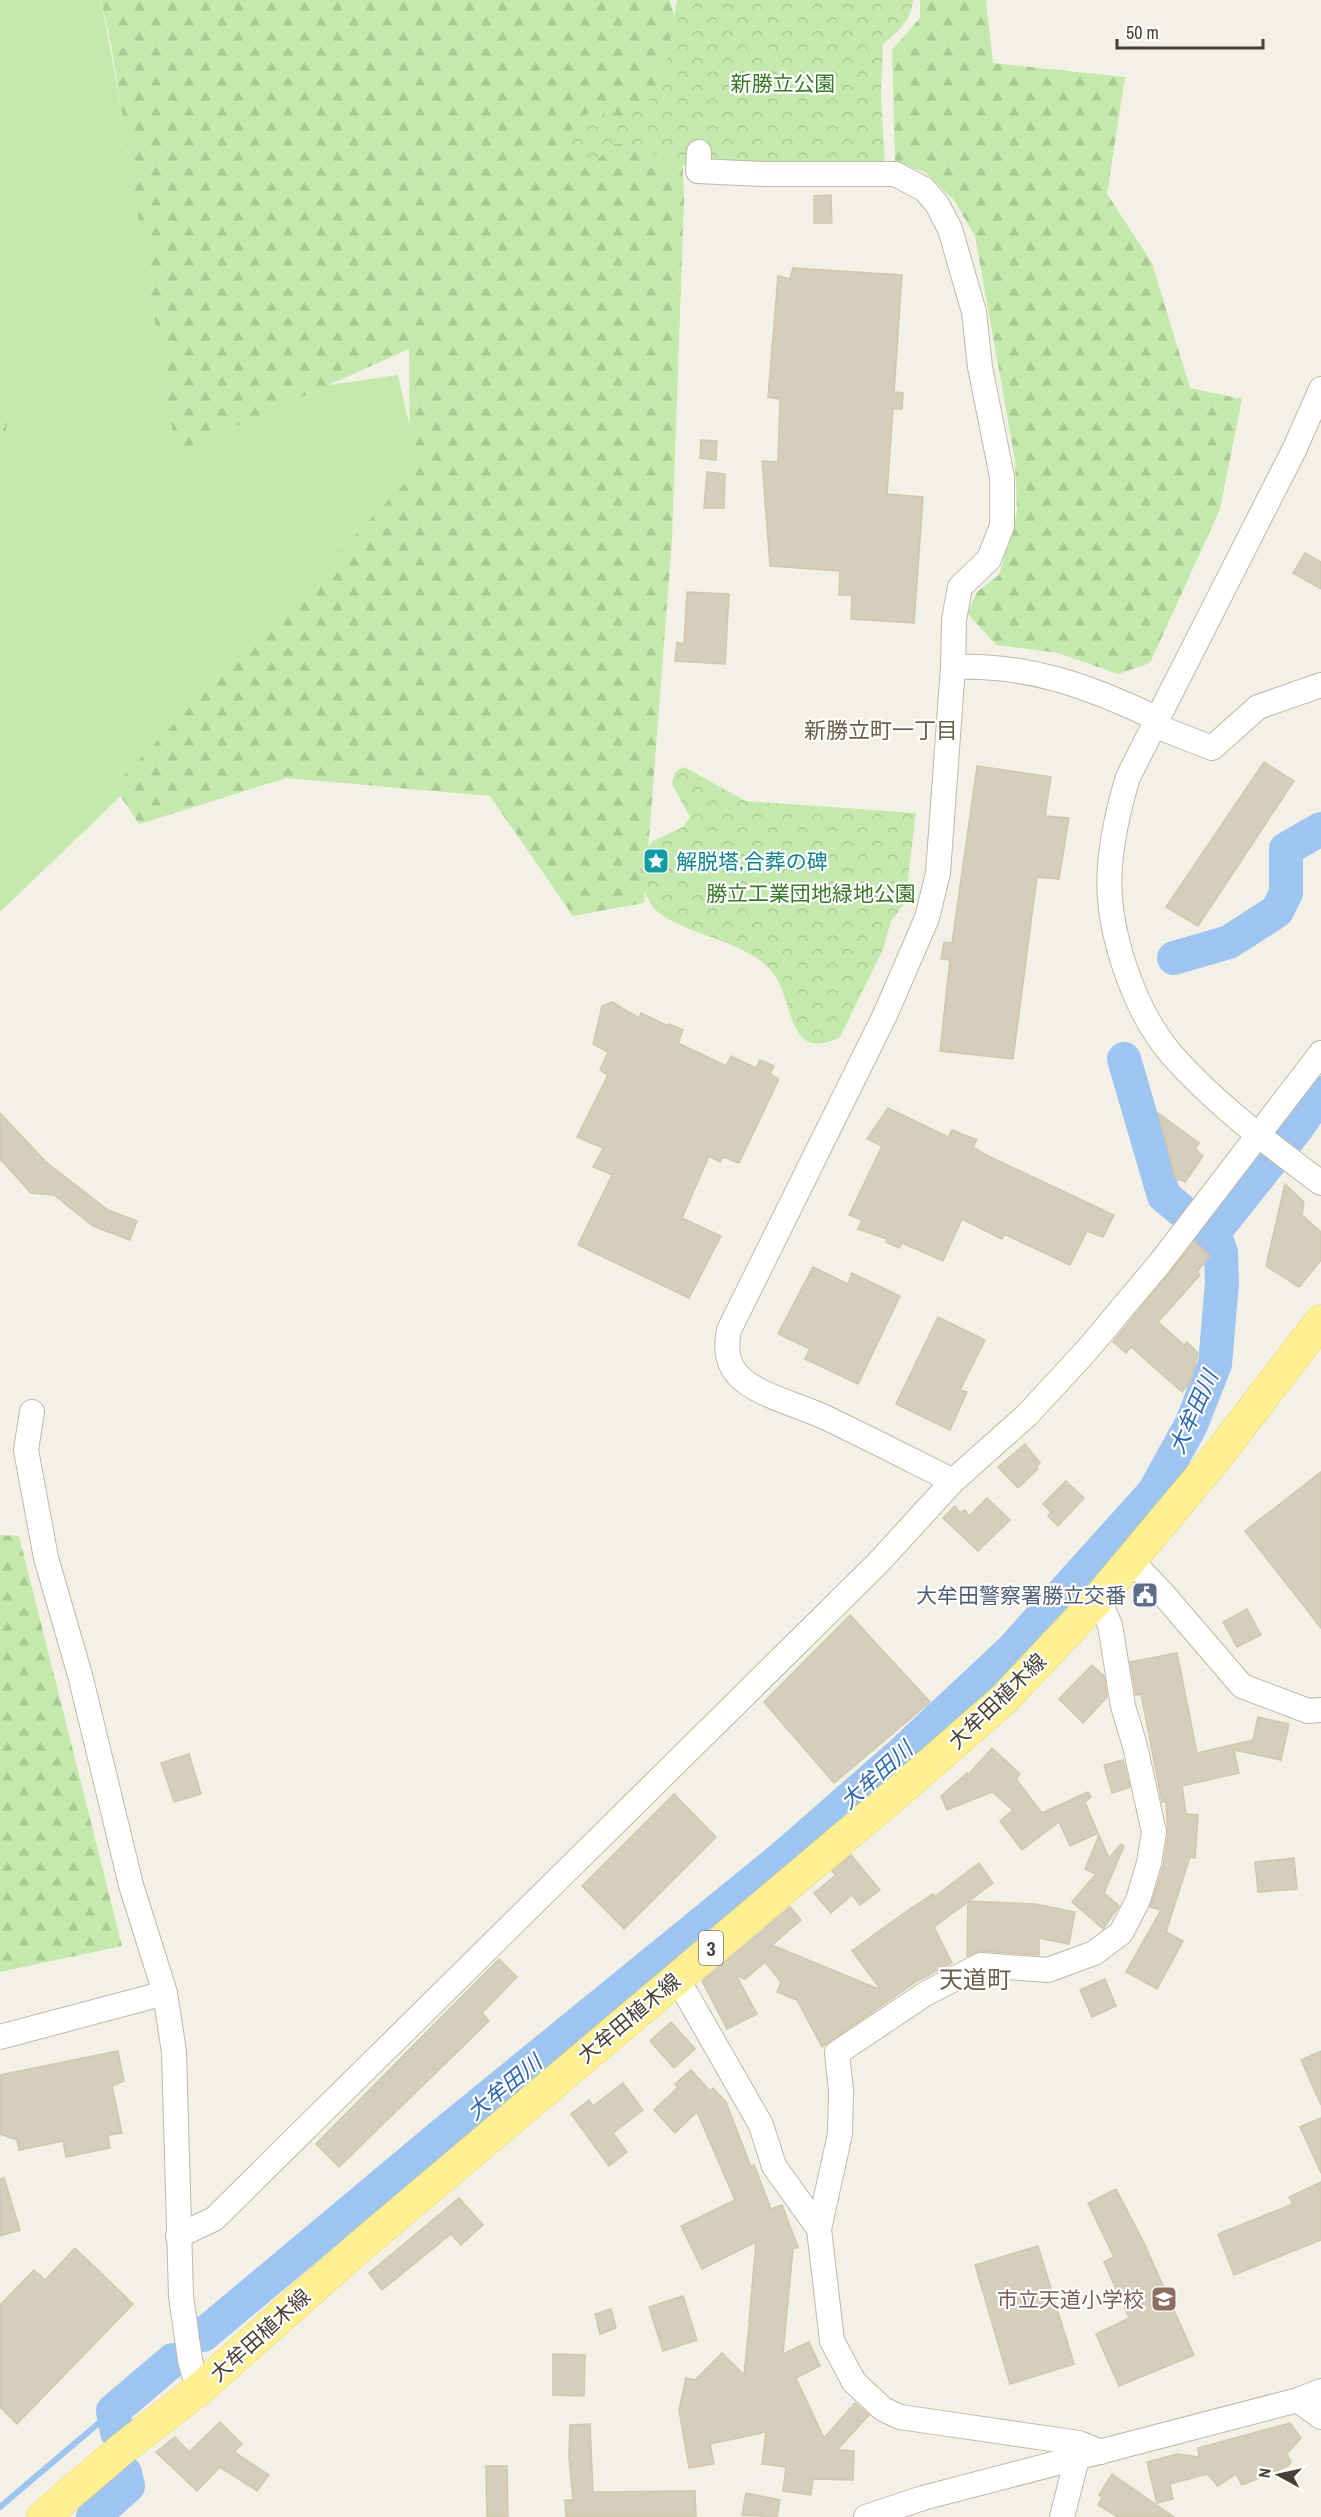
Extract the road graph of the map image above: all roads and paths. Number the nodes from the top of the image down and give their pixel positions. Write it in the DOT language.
graph roads {
  1 [pos="699,152"];
  2 [pos="1321,389"];
  3 [pos="953,667"];
  4 [pos="1321,685"];
  5 [pos="1154,722"];
  6 [pos="1321,1053"];
  7 [pos="1263,1139"];
  8 [pos="1321,1183"];
  9 [pos="1321,1321"];
  10 [pos="32,1412"];
  11 [pos="953,1481"];
  12 [pos="1131,1560"];
  13 [pos="1098,1599"];
  14 [pos="1321,1710"];
  15 [pos="677,1978"];
  16 [pos="165,1993"];
  17 [pos="0,2037"];
  18 [pos="819,2229"];
  19 [pos="178,2236"];
  20 [pos="198,2390"];
  21 [pos="1321,2391"];
  22 [pos="1298,2400"];
  23 [pos="1321,2417"];
  24 [pos="1101,2452"];
  25 [pos="1077,2458"];
  26 [pos="923,2508"];
  27 [pos="43,2517"];
  28 [pos="866,2517"];
  29 [pos="1062,2517"];
  1 -- 3 [label="street"];
  2 -- 5 [label="street"];
  3 -- 5 [label="street"];
  3 -- 11 [label="street"];
  4 -- 5 [label="street"];
  5 -- 7 [label="street"];
  6 -- 7 [label="street"];
  7 -- 8 [label="street"];
  7 -- 11 [label="street"];
  9 -- 12 [label="main road, 大牟田植木線 / 3"];
  10 -- 16 [label="street"];
  11 -- 19 [label="street"];
  12 -- 13 [label="main road, 大牟田植木線 / 3"];
  12 -- 14 [label="street"];
  13 -- 15 [label="main road, 大牟田植木線 / 3"];
  13 -- 18 [label="street"];
  15 -- 18 [label="street"];
  15 -- 20 [label="main road, 大牟田植木線 / 3"];
  16 -- 17 [label="street"];
  16 -- 19 [label="street"];
  18 -- 24 [label="street"];
  19 -- 20 [label="street"];
  20 -- 27 [label="main road, 大牟田植木線 / 3"];
  21 -- 22 [label="street"];
  22 -- 23 [label="street"];
  22 -- 24 [label="street"];
  24 -- 25 [label="street"];
  25 -- 26 [label="street"];
  25 -- 29 [label="street"];
  26 -- 28 [label="street"];
}
